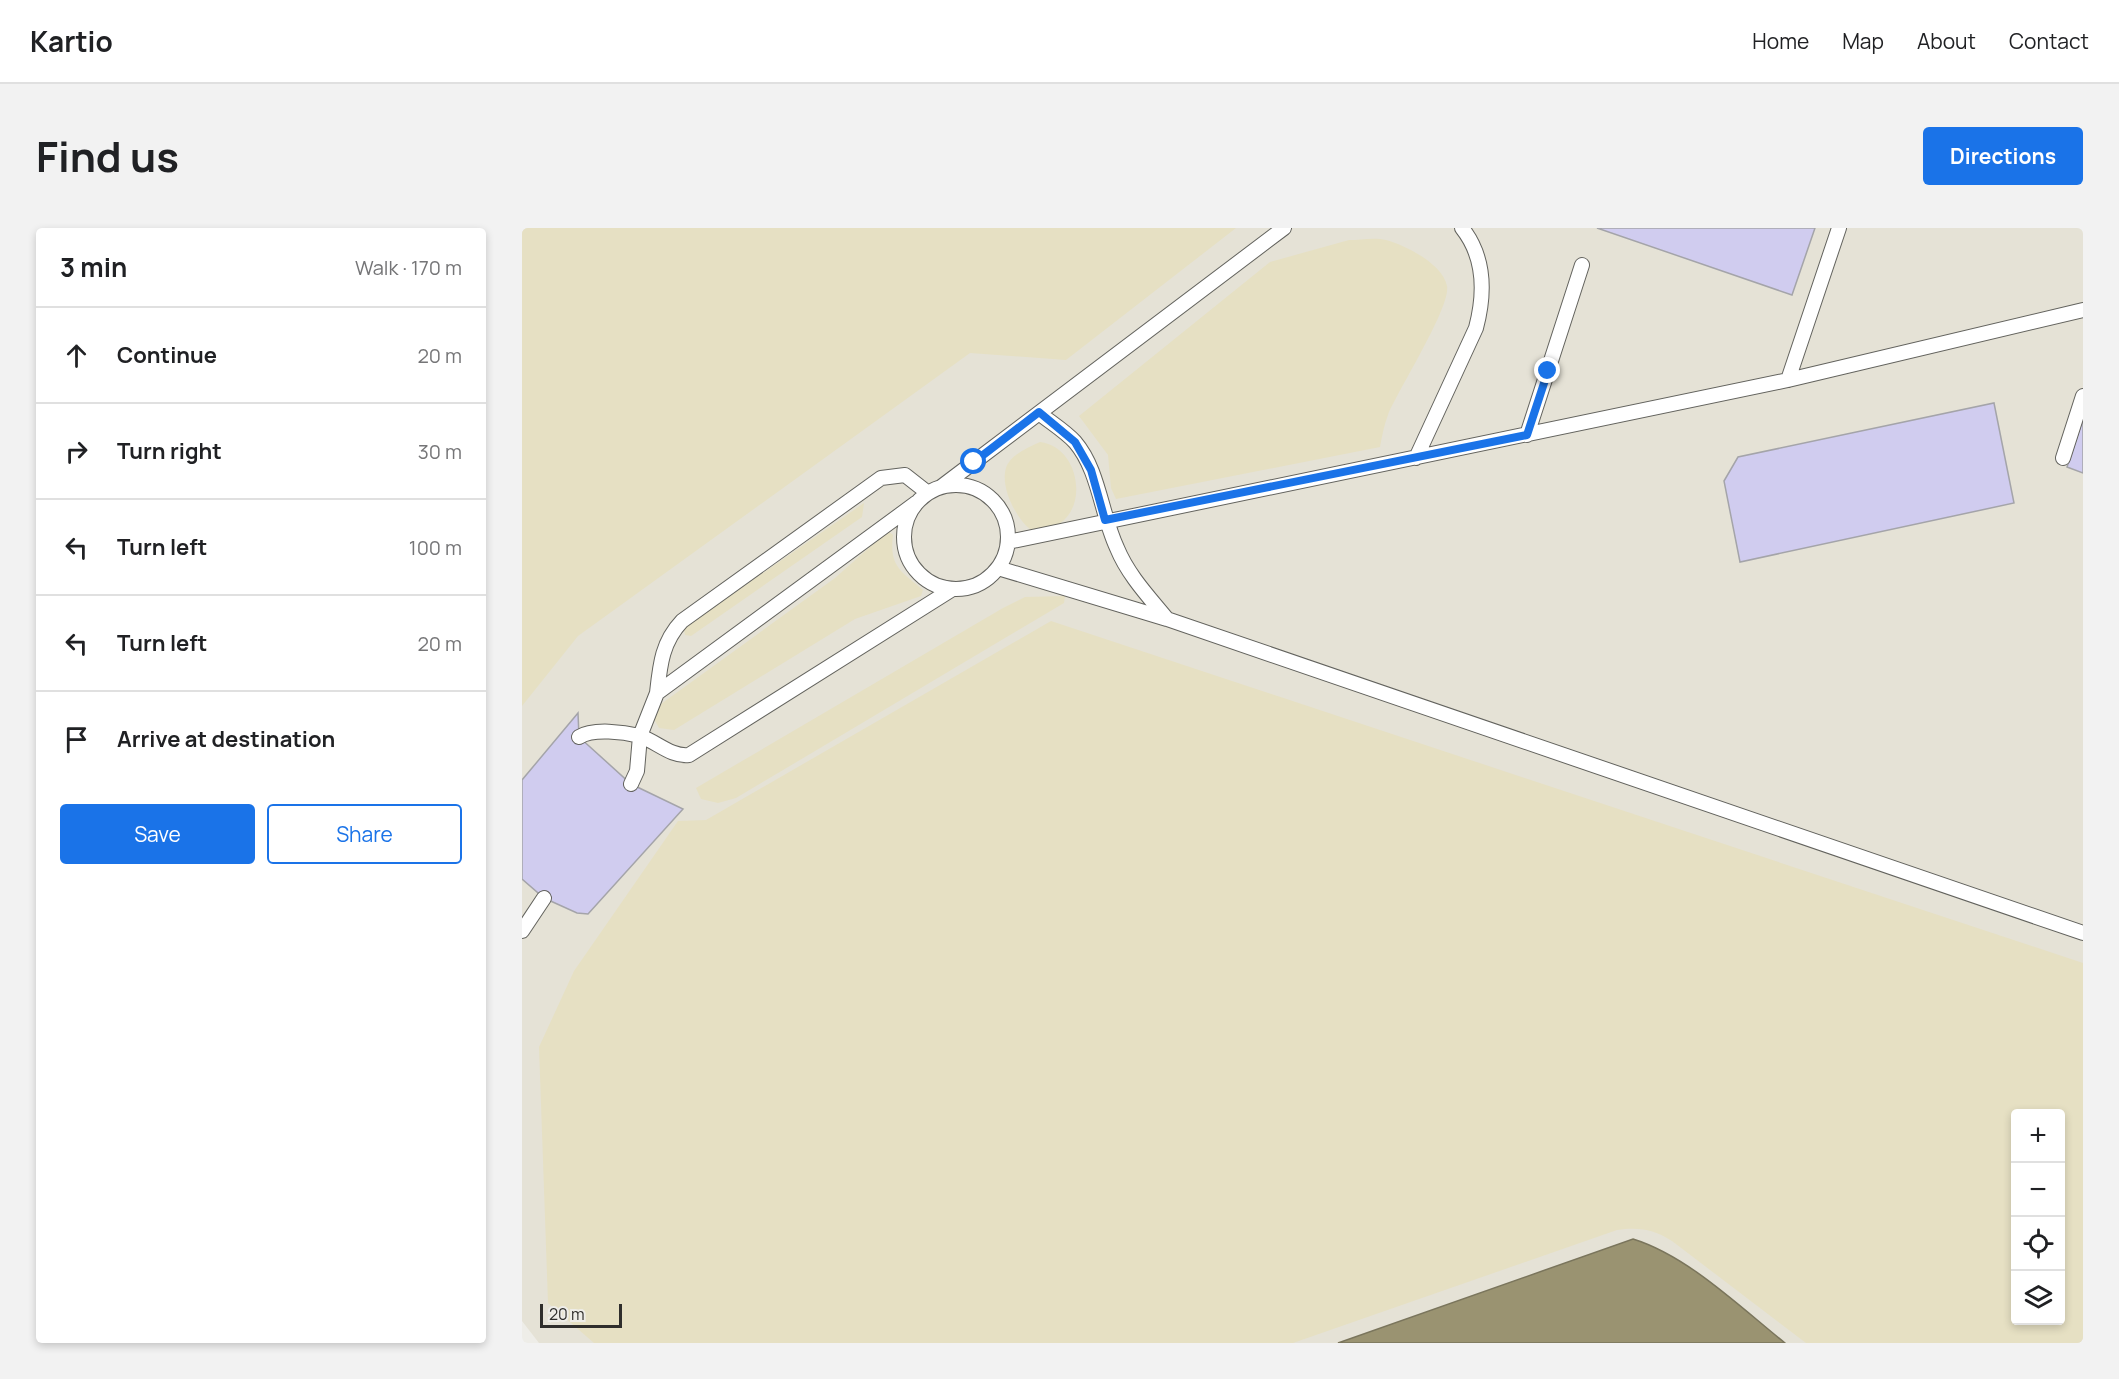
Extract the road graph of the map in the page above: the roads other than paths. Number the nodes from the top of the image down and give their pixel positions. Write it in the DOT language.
graph roads {
  1 [pos="1284,228"];
  2 [pos="1462,228"];
  3 [pos="1839,228"];
  4 [pos="1582,265"];
  5 [pos="2083,310"];
  6 [pos="1788,380"];
  7 [pos="2083,396"];
  8 [pos="1039,412"];
  9 [pos="1527,435"];
  10 [pos="1416,458"];
  11 [pos="2063,458"];
  12 [pos="941,487"];
  13 [pos="928,493"];
  14 [pos="916,503"];
  15 [pos="1105,520"];
  16 [pos="1008,542"];
  17 [pos="998,568"];
  18 [pos="951,590"];
  19 [pos="1167,619"];
  20 [pos="657,693"];
  21 [pos="640,736"];
  22 [pos="579,737"];
  23 [pos="631,784"];
  24 [pos="544,898"];
  25 [pos="522,931"];
  26 [pos="2083,933"];
  1 -- 8 [label="lane"];
  2 -- 10 [label="lane"];
  3 -- 6 [label="lane"];
  4 -- 9 [label="lane"];
  5 -- 6 [label="lane"];
  6 -- 9 [label="lane"];
  7 -- 11 [label="lane"];
  8 -- 12 [label="lane"];
  8 -- 15 [label="lane"];
  9 -- 10 [label="lane"];
  10 -- 15 [label="lane"];
  12 -- 13 [label="lane"];
  12 -- 16 [label="lane"];
  13 -- 14 [label="lane"];
  13 -- 20 [label="lane"];
  14 -- 18 [label="lane"];
  14 -- 20 [label="lane"];
  15 -- 16 [label="lane"];
  15 -- 19 [label="lane"];
  16 -- 17 [label="lane"];
  17 -- 18 [label="lane"];
  17 -- 19 [label="lane"];
  18 -- 21 [label="lane"];
  19 -- 26 [label="lane"];
  20 -- 21 [label="lane"];
  21 -- 22 [label="lane"];
  21 -- 23 [label="lane"];
  24 -- 25 [label="lane"];
}
